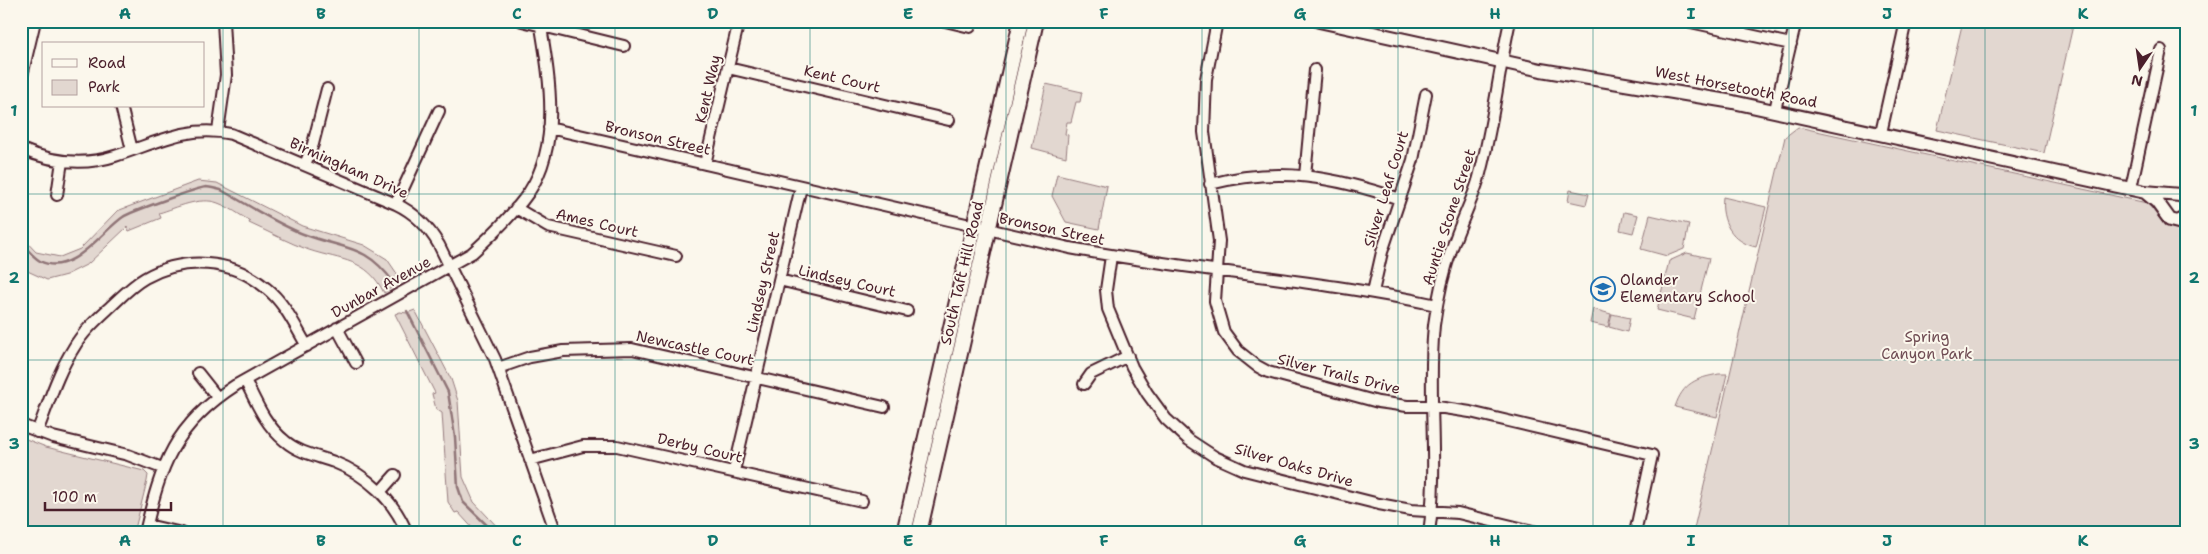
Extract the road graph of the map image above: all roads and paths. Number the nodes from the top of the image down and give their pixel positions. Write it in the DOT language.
graph roads {
  1 [pos="35,21"];
  2 [pos="223,21"];
  3 [pos="522,21"];
  4 [pos="739,21"];
  5 [pos="944,21"];
  6 [pos="1021,21"];
  7 [pos="1036,21"];
  8 [pos="1217,21"];
  9 [pos="1319,21"];
  10 [pos="1510,21"];
  11 [pos="1686,21"];
  12 [pos="1796,21"];
  13 [pos="1906,21"];
  14 [pos="540,23"];
  15 [pos="970,27"];
  16 [pos="1791,44"];
  17 [pos="624,46"];
  18 [pos="2161,50"];
  19 [pos="1501,62"];
  20 [pos="728,68"];
  21 [pos="1315,70"];
  22 [pos="21,80"];
  23 [pos="326,88"];
  24 [pos="1426,94"];
  25 [pos="122,108"];
  26 [pos="1775,110"];
  27 [pos="439,111"];
  28 [pos="949,120"];
  29 [pos="549,128"];
  30 [pos="218,131"];
  31 [pos="1880,133"];
  32 [pos="21,149"];
  33 [pos="132,150"];
  34 [pos="62,161"];
  35 [pos="705,164"];
  36 [pos="305,165"];
  37 [pos="1305,176"];
  38 [pos="1210,184"];
  39 [pos="801,187"];
  40 [pos="2131,188"];
  41 [pos="2145,192"];
  42 [pos="57,194"];
  43 [pos="1400,199"];
  44 [pos="2187,199"];
  45 [pos="396,204"];
  46 [pos="516,208"];
  47 [pos="2187,217"];
  48 [pos="974,228"];
  49 [pos="988,231"];
  50 [pos="676,256"];
  51 [pos="1111,256"];
  52 [pos="450,265"];
  53 [pos="1216,270"];
  54 [pos="779,280"];
  55 [pos="1373,292"];
  56 [pos="1437,305"];
  57 [pos="907,311"];
  58 [pos="337,328"];
  59 [pos="307,346"];
  60 [pos="1128,356"];
  61 [pos="356,363"];
  62 [pos="498,368"];
  63 [pos="198,373"];
  64 [pos="756,377"];
  65 [pos="245,380"];
  66 [pos="1084,384"];
  67 [pos="217,397"];
  68 [pos="1432,406"];
  69 [pos="884,407"];
  70 [pos="21,425"];
  71 [pos="37,432"];
  72 [pos="530,460"];
  73 [pos="162,468"];
  74 [pos="734,471"];
  75 [pos="395,475"];
  76 [pos="380,492"];
  77 [pos="862,501"];
  78 [pos="1431,512"];
  79 [pos="146,529"];
  80 [pos="182,533"];
  81 [pos="407,533"];
  82 [pos="556,533"];
  83 [pos="904,533"];
  84 [pos="919,533"];
  85 [pos="1429,533"];
  86 [pos="1541,533"];
  87 [pos="1635,533"];
  1 -- 22 [label="street"];
  2 -- 30 [label="street"];
  3 -- 14 [label="street"];
  4 -- 20 [label="street, Kent Way"];
  5 -- 15 [label="street"];
  6 -- 48 [label="main road, South Taft Hill Road"];
  7 -- 49 [label="main road, South Taft Hill Road"];
  8 -- 38 [label="street, Silver Trails Drive"];
  9 -- 19 [label="street, West Horsetooth Road"];
  10 -- 19 [label="street, Auntie Stone Street"];
  11 -- 16 [label="street"];
  12 -- 16 [label="street"];
  13 -- 31 [label="street"];
  14 -- 17 [label="street"];
  14 -- 29 [label="street, Dunbar Avenue"];
  16 -- 26 [label="street"];
  18 -- 40 [label="street"];
  19 -- 26 [label="street, West Horsetooth Road"];
  19 -- 56 [label="street, Auntie Stone Street"];
  20 -- 28 [label="street, Kent Court"];
  20 -- 35 [label="street, Kent Way"];
  21 -- 37 [label="street"];
  23 -- 36 [label="street"];
  24 -- 43 [label="street, Silver Leaf Court"];
  25 -- 33 [label="street"];
  26 -- 31 [label="street, West Horsetooth Road"];
  27 -- 45 [label="street"];
  29 -- 35 [label="street, Bronson Street"];
  29 -- 46 [label="street, Dunbar Avenue"];
  30 -- 33 [label="street, Birmingham Drive"];
  30 -- 36 [label="street, Birmingham Drive"];
  31 -- 40 [label="street, West Horsetooth Road"];
  32 -- 34 [label="street, Birmingham Drive"];
  33 -- 34 [label="street, Birmingham Drive"];
  34 -- 42 [label="street"];
  35 -- 39 [label="street, Bronson Street"];
  36 -- 45 [label="street, Birmingham Drive"];
  37 -- 38 [label="street"];
  37 -- 43 [label="street"];
  38 -- 53 [label="street, Silver Trails Drive"];
  39 -- 48 [label="street, Bronson Street"];
  39 -- 54 [label="street, Lindsey Street"];
  40 -- 41 [label="street, West Horsetooth Road"];
  41 -- 44 [label="street, West Horsetooth Road"];
  41 -- 47 [label="street, West Horsetooth Road"];
  43 -- 55 [label="street, Silver Leaf Court"];
  45 -- 52 [label="street, Birmingham Drive"];
  46 -- 50 [label="street, Ames Court"];
  46 -- 52 [label="street, Dunbar Avenue"];
  48 -- 49 [label="street, Bronson Street"];
  48 -- 83 [label="main road, South Taft Hill Road"];
  49 -- 51 [label="street, Bronson Street"];
  49 -- 84 [label="main road, South Taft Hill Road"];
  51 -- 53 [label="street, Bronson Street"];
  51 -- 60 [label="street, Silver Oaks Drive"];
  52 -- 58 [label="street, Dunbar Avenue"];
  52 -- 62 [label="street, Birmingham Drive"];
  53 -- 55 [label="street, Bronson Street"];
  53 -- 68 [label="street, Silver Trails Drive"];
  54 -- 57 [label="street, Lindsey Court"];
  54 -- 64 [label="street, Lindsey Street"];
  55 -- 56 [label="street, Bronson Street"];
  56 -- 68 [label="street, Auntie Stone Street"];
  58 -- 59 [label="street, Dunbar Avenue"];
  58 -- 61 [label="street"];
  59 -- 65 [label="street, Dunbar Avenue"];
  59 -- 71 [label="street"];
  60 -- 66 [label="street"];
  60 -- 78 [label="street, Silver Oaks Drive"];
  62 -- 64 [label="street, Newcastle Court"];
  62 -- 72 [label="street, Birmingham Drive"];
  63 -- 67 [label="street"];
  64 -- 69 [label="street, Newcastle Court"];
  64 -- 74 [label="street, Lindsey Street"];
  65 -- 67 [label="street, Dunbar Avenue"];
  65 -- 76 [label="street"];
  67 -- 73 [label="street, Dunbar Avenue"];
  68 -- 78 [label="street, Auntie Stone Street"];
  68 -- 87 [label="street, Silver Trails Drive"];
  70 -- 71 [label="street"];
  71 -- 73 [label="street"];
  72 -- 74 [label="street, Derby Court"];
  72 -- 82 [label="street, Birmingham Drive"];
  73 -- 79 [label="street, Dunbar Avenue"];
  74 -- 77 [label="street, Derby Court"];
  75 -- 76 [label="street"];
  76 -- 81 [label="street"];
  78 -- 85 [label="street, Auntie Stone Street"];
  78 -- 86 [label="street, Silver Oaks Drive"];
  79 -- 80 [label="street"];
}
